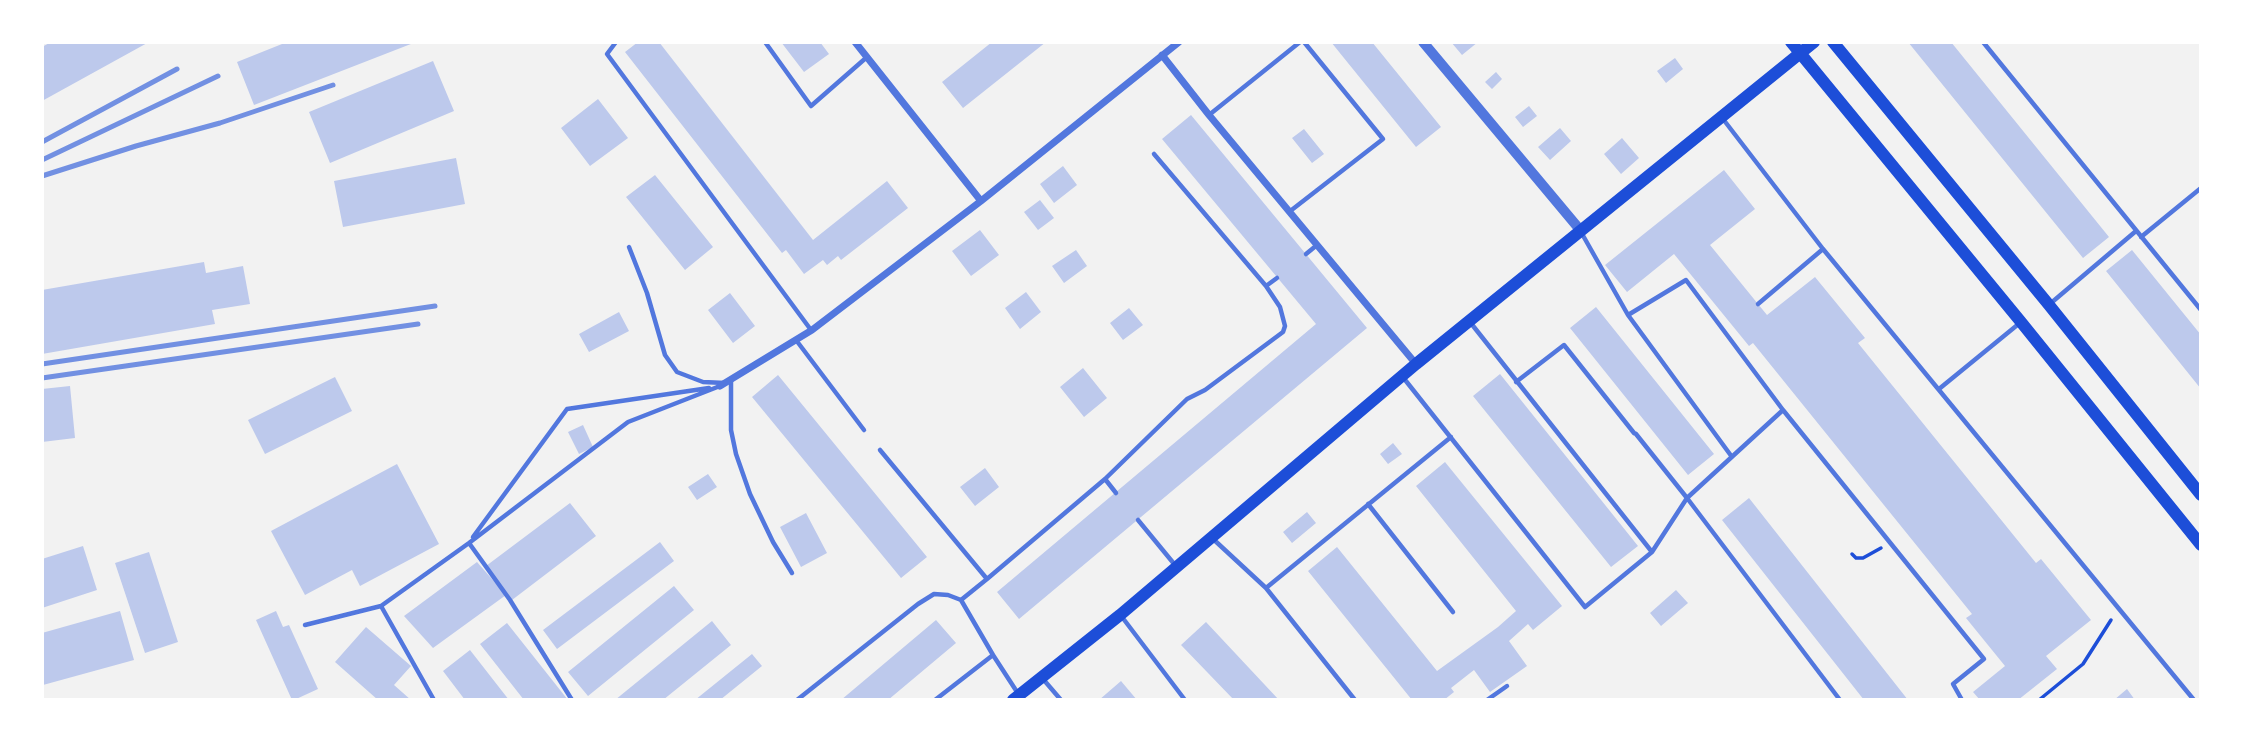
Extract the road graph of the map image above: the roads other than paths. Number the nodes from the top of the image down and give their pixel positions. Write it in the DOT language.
graph roads {
  1 [pos="616,42"];
  2 [pos="765,42"];
  3 [pos="855,42"];
  4 [pos="1179,42"];
  5 [pos="1302,42"];
  6 [pos="1423,42"];
  7 [pos="1791,42"];
  8 [pos="1814,42"];
  9 [pos="1833,42"];
  10 [pos="1983,42"];
  11 [pos="1800,53"];
  12 [pos="1162,55"];
  13 [pos="867,57"];
  14 [pos="1209,116"];
  15 [pos="1722,117"];
  16 [pos="1154,154"];
  17 [pos="2201,188"];
  18 [pos="981,201"];
  19 [pos="1289,212"];
  20 [pos="1581,231"];
  21 [pos="2136,231"];
  22 [pos="2141,237"];
  23 [pos="1317,245"];
  24 [pos="629,247"];
  25 [pos="1823,249"];
  26 [pos="1306,254"];
  27 [pos="1277,278"];
  28 [pos="1266,286"];
  29 [pos="1758,304"];
  30 [pos="2049,305"];
  31 [pos="2201,310"];
  32 [pos="1628,315"];
  33 [pos="1469,321"];
  34 [pos="2021,322"];
  35 [pos="1733,326"];
  36 [pos="812,330"];
  37 [pos="1725,332"];
  38 [pos="796,340"];
  39 [pos="1416,364"];
  40 [pos="1402,376"];
  41 [pos="1516,382"];
  42 [pos="726,383"];
  43 [pos="1939,389"];
  44 [pos="1783,410"];
  45 [pos="864,430"];
  46 [pos="1451,437"];
  47 [pos="880,450"];
  48 [pos="1732,457"];
  49 [pos="1105,479"];
  50 [pos="1116,493"];
  51 [pos="2201,495"];
  52 [pos="1686,498"];
  53 [pos="1368,504"];
  54 [pos="1138,520"];
  55 [pos="1212,538"];
  56 [pos="468,543"];
  57 [pos="2201,545"];
  58 [pos="1652,552"];
  59 [pos="1177,567"];
  60 [pos="792,573"];
  61 [pos="987,579"];
  62 [pos="1266,588"];
  63 [pos="961,600"];
  64 [pos="381,606"];
  65 [pos="1453,612"];
  66 [pos="1120,615"];
  67 [pos="305,625"];
  68 [pos="993,655"];
  69 [pos="1042,677"];
  70 [pos="1507,686"];
  71 [pos="1016,698"];
  72 [pos="433,700"];
  73 [pos="572,700"];
  74 [pos="797,700"];
  75 [pos="935,700"];
  76 [pos="1060,700"];
  77 [pos="1185,700"];
  78 [pos="1355,700"];
  79 [pos="1487,700"];
  80 [pos="1840,700"];
  81 [pos="1962,700"];
  82 [pos="2194,700"];
  1 -- 36 [label="lane"];
  2 -- 13 [label="lane"];
  3 -- 13 [label="street"];
  4 -- 12 [label="street"];
  5 -- 14 [label="lane"];
  5 -- 19 [label="lane"];
  6 -- 20 [label="street"];
  7 -- 11 [label="main road"];
  8 -- 11 [label="main road"];
  9 -- 30 [label="main road"];
  10 -- 21 [label="lane"];
  11 -- 15 [label="main road"];
  11 -- 34 [label="main road"];
  12 -- 14 [label="street"];
  12 -- 18 [label="street"];
  13 -- 18 [label="street"];
  14 -- 19 [label="street"];
  15 -- 20 [label="main road"];
  15 -- 25 [label="lane"];
  16 -- 28 [label="lane"];
  17 -- 22 [label="lane"];
  18 -- 36 [label="street"];
  19 -- 23 [label="street"];
  20 -- 32 [label="lane"];
  20 -- 33 [label="main road"];
  21 -- 22 [label="lane"];
  21 -- 30 [label="lane"];
  22 -- 31 [label="lane"];
  23 -- 26 [label="lane"];
  23 -- 39 [label="street"];
  24 -- 42 [label="lane"];
  25 -- 29 [label="lane"];
  25 -- 43 [label="lane"];
  27 -- 28 [label="lane"];
  28 -- 49 [label="lane"];
  30 -- 51 [label="main road"];
  32 -- 37 [label="lane"];
  32 -- 48 [label="lane"];
  33 -- 39 [label="main road"];
  33 -- 41 [label="lane"];
  34 -- 43 [label="lane"];
  34 -- 57 [label="main road"];
  35 -- 37 [label="lane"];
  36 -- 38 [label="street"];
  37 -- 44 [label="lane"];
  38 -- 42 [label="street"];
  38 -- 45 [label="lane"];
  39 -- 40 [label="main road"];
  40 -- 46 [label="lane"];
  40 -- 55 [label="main road"];
  41 -- 52 [label="lane"];
  41 -- 58 [label="lane"];
  42 -- 56 [label="lane"];
  42 -- 56 [label="lane"];
  42 -- 60 [label="lane"];
  43 -- 82 [label="lane"];
  44 -- 48 [label="lane"];
  44 -- 81 [label="lane"];
  46 -- 53 [label="lane"];
  46 -- 58 [label="lane"];
  47 -- 61 [label="lane"];
  48 -- 52 [label="lane"];
  49 -- 50 [label="lane"];
  49 -- 61 [label="lane"];
  52 -- 58 [label="lane"];
  52 -- 80 [label="lane"];
  53 -- 62 [label="lane"];
  53 -- 65 [label="lane"];
  54 -- 59 [label="lane"];
  55 -- 59 [label="main road"];
  55 -- 62 [label="lane"];
  56 -- 64 [label="lane"];
  56 -- 73 [label="lane"];
  59 -- 66 [label="main road"];
  61 -- 63 [label="lane"];
  62 -- 78 [label="lane"];
  63 -- 68 [label="lane"];
  63 -- 74 [label="lane"];
  64 -- 67 [label="lane"];
  64 -- 72 [label="lane"];
  66 -- 69 [label="main road"];
  66 -- 77 [label="lane"];
  68 -- 71 [label="lane"];
  68 -- 75 [label="lane"];
  69 -- 71 [label="main road"];
  69 -- 76 [label="lane"];
  70 -- 79 [label="lane"];
}
